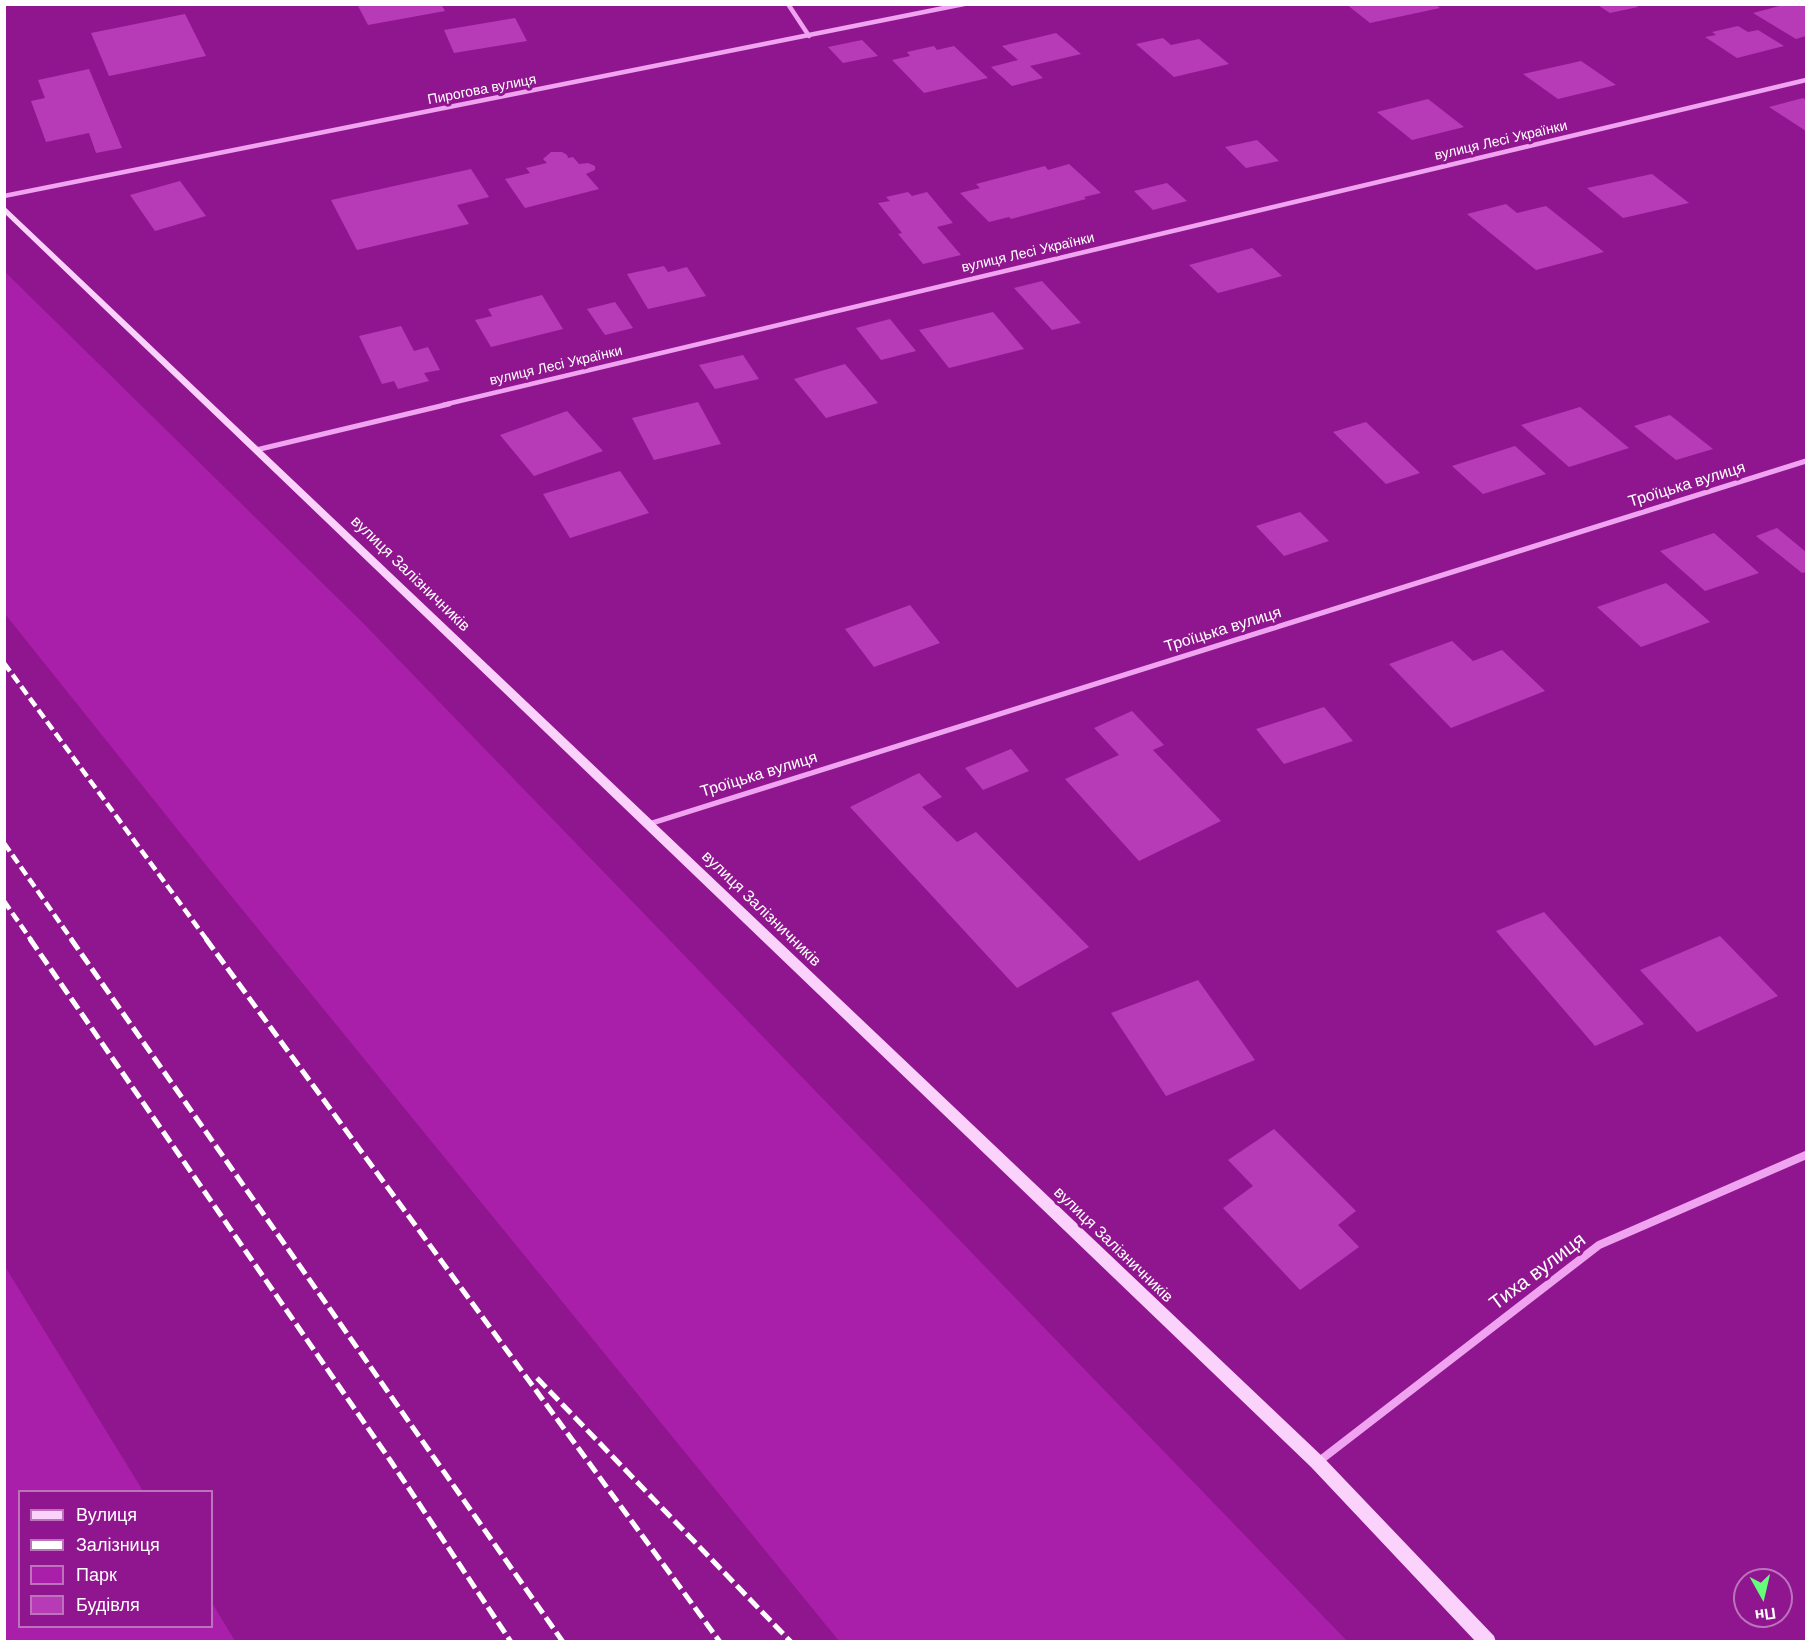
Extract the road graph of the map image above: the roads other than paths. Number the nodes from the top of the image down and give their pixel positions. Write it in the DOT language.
graph roads {
  1 [pos="788,4"];
  2 [pos="964,4"];
  3 [pos="809,36"];
  4 [pos="1806,80"];
  5 [pos="4,196"];
  6 [pos="4,208"];
  7 [pos="256,450"];
  8 [pos="1806,461"];
  9 [pos="648,824"];
  10 [pos="1806,1155"];
  11 [pos="1317,1462"];
  12 [pos="1488,1641"];
  1 -- 3 [label="street"];
  2 -- 3 [label="street, Пирогова вулиця"];
  3 -- 5 [label="street, Пирогова вулиця"];
  4 -- 7 [label="street, вулиця Лесі Українки"];
  6 -- 7 [label="street, вулиця Залізничників"];
  7 -- 9 [label="street, вулиця Залізничників"];
  8 -- 9 [label="street, Троїцька вулиця"];
  9 -- 11 [label="street, вулиця Залізничників"];
  10 -- 11 [label="street, Тиха вулиця"];
  11 -- 12 [label="street, вулиця Залізничників"];
}
